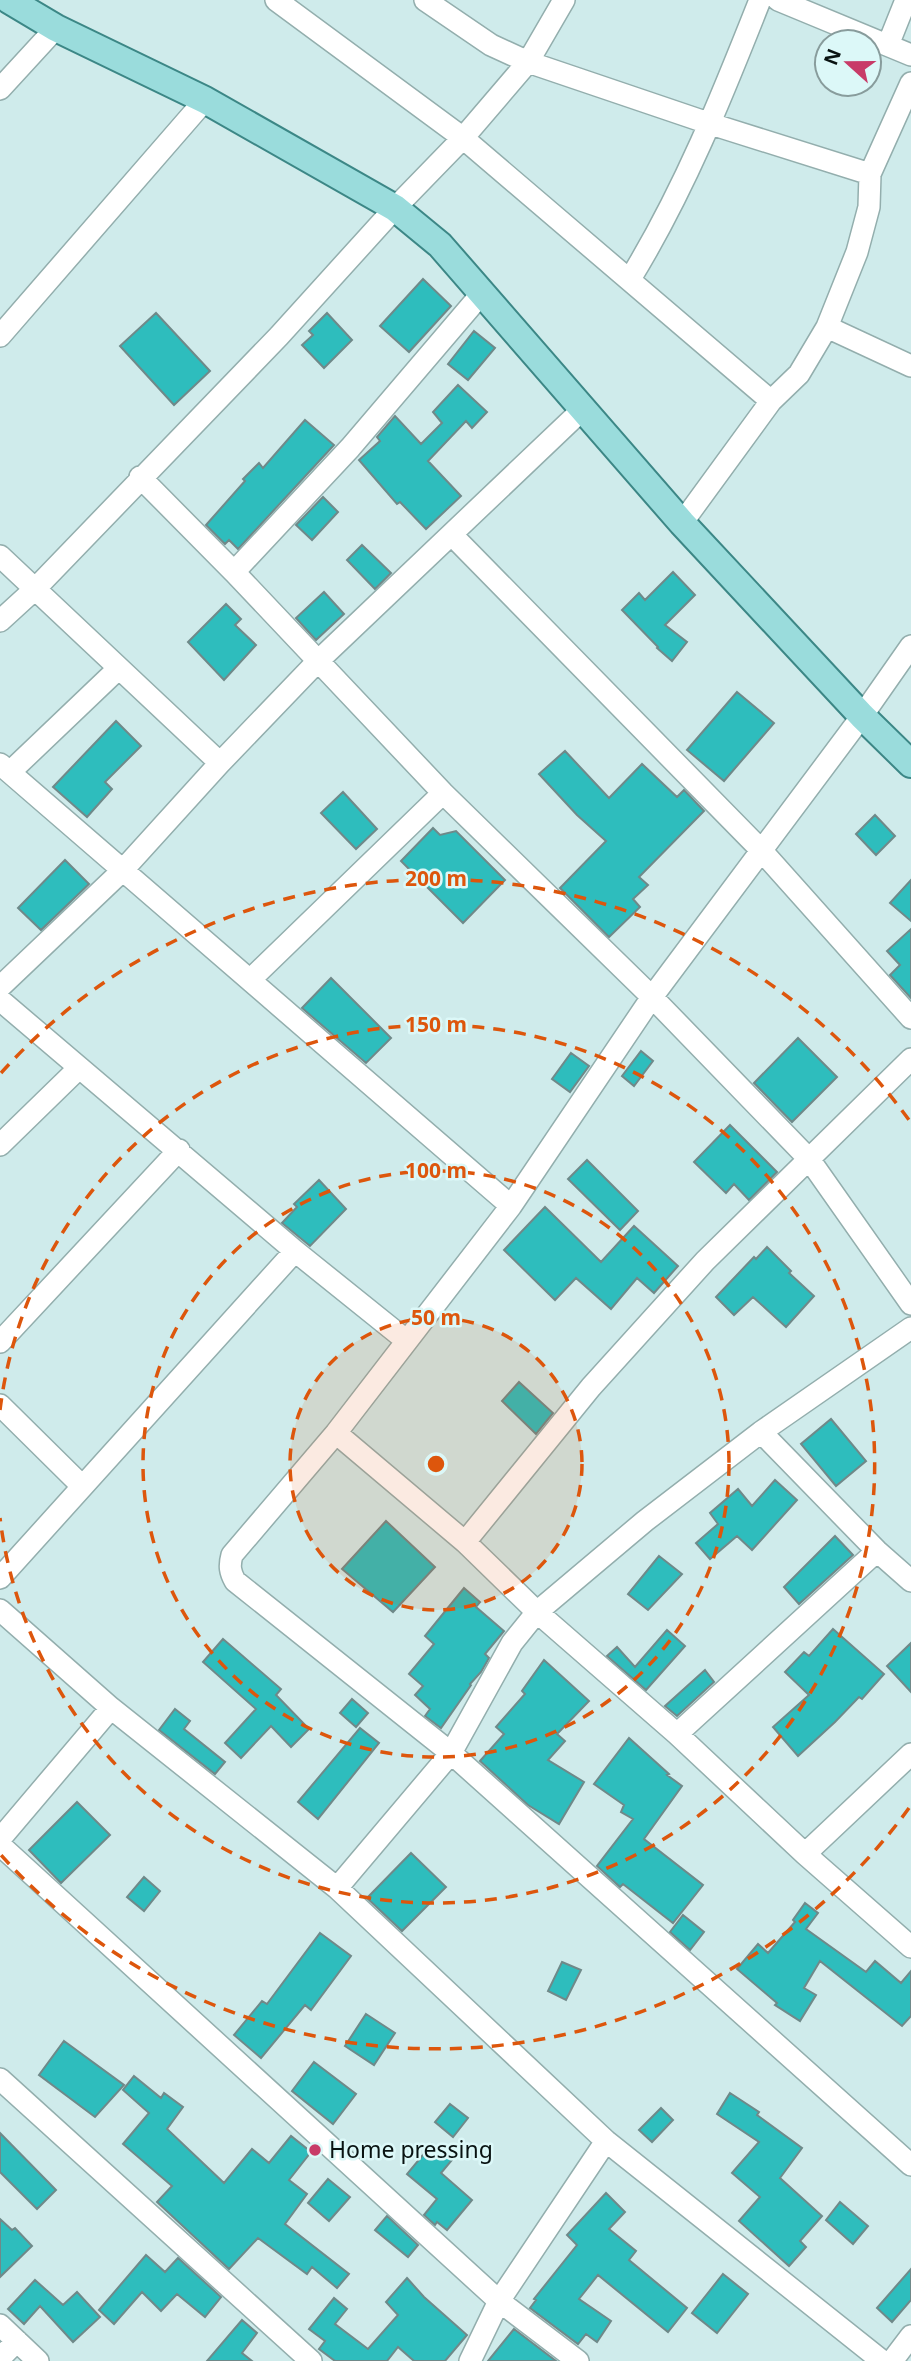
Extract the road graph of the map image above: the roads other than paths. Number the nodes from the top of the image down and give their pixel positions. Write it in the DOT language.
graph roads {
  1 [pos="9,0"];
  2 [pos="276,0"];
  3 [pos="425,0"];
  4 [pos="564,0"];
  5 [pos="760,0"];
  6 [pos="778,0"];
  7 [pos="906,0"];
  8 [pos="56,27"];
  9 [pos="888,45"];
  10 [pos="911,55"];
  11 [pos="528,62"];
  12 [pos="911,83"];
  13 [pos="0,89"];
  14 [pos="205,100"];
  15 [pos="711,124"];
  16 [pos="463,138"];
  17 [pos="870,174"];
  18 [pos="395,208"];
  19 [pos="630,279"];
  20 [pos="483,292"];
  21 [pos="827,327"];
  22 [pos="0,336"];
  23 [pos="911,366"];
  24 [pos="771,401"];
  25 [pos="583,409"];
  26 [pos="140,477"];
  27 [pos="682,523"];
  28 [pos="452,535"];
  29 [pos="0,556"];
  30 [pos="234,572"];
  31 [pos="35,589"];
  32 [pos="0,621"];
  33 [pos="911,646"];
  34 [pos="317,662"];
  35 [pos="119,667"];
  36 [pos="862,716"];
  37 [pos="220,763"];
  38 [pos="911,765"];
  39 [pos="5,768"];
  40 [pos="443,793"];
  41 [pos="761,850"];
  42 [pos="122,871"];
  43 [pos="250,980"];
  44 [pos="0,987"];
  45 [pos="652,997"];
  46 [pos="0,1000"];
  47 [pos="911,1018"];
  48 [pos="911,1059"];
  49 [pos="79,1068"];
  50 [pos="0,1145"];
  51 [pos="179,1150"];
  52 [pos="809,1159"];
  53 [pos="510,1206"];
  54 [pos="295,1251"];
  55 [pos="911,1304"];
  56 [pos="911,1328"];
  57 [pos="407,1341"];
  58 [pos="0,1342"];
  59 [pos="0,1405"];
  60 [pos="761,1432"];
  61 [pos="336,1433"];
  62 [pos="82,1486"];
  63 [pos="465,1542"];
  64 [pos="877,1550"];
  65 [pos="0,1578"];
  66 [pos="911,1581"];
  67 [pos="0,1610"];
  68 [pos="537,1612"];
  69 [pos="111,1708"];
  70 [pos="677,1734"];
  71 [pos="451,1753"];
  72 [pos="911,1754"];
  73 [pos="0,1839"];
  74 [pos="0,1845"];
  75 [pos="805,1854"];
  76 [pos="337,1888"];
  77 [pos="911,1947"];
  78 [pos="0,2079"];
  79 [pos="606,2141"];
  80 [pos="911,2165"];
  81 [pos="499,2301"];
  82 [pos="0,2325"];
  83 [pos="911,2336"];
  84 [pos="17,2341"];
  85 [pos="0,2358"];
  86 [pos="38,2361"];
  87 [pos="311,2361"];
  88 [pos="470,2361"];
  89 [pos="578,2361"];
  90 [pos="882,2361"];
  91 [pos="892,2361"];
  1 -- 8 [label="main road"];
  2 -- 16 [label="street"];
  3 -- 11 [label="street"];
  4 -- 11 [label="street"];
  5 -- 15 [label="street"];
  6 -- 9 [label="street"];
  7 -- 9 [label="street"];
  8 -- 13 [label="street"];
  8 -- 14 [label="main road"];
  9 -- 10 [label="street"];
  11 -- 15 [label="street"];
  11 -- 16 [label="street"];
  12 -- 17 [label="street"];
  14 -- 18 [label="main road"];
  14 -- 22 [label="street"];
  15 -- 17 [label="street"];
  15 -- 19 [label="street"];
  16 -- 18 [label="street"];
  16 -- 19 [label="street"];
  17 -- 21 [label="street"];
  18 -- 20 [label="main road"];
  18 -- 26 [label="street"];
  19 -- 24 [label="street"];
  20 -- 25 [label="main road"];
  20 -- 30 [label="street"];
  21 -- 23 [label="street"];
  21 -- 24 [label="street"];
  24 -- 27 [label="street"];
  25 -- 27 [label="main road"];
  25 -- 28 [label="street"];
  26 -- 30 [label="street"];
  26 -- 31 [label="street"];
  27 -- 36 [label="main road"];
  28 -- 34 [label="street"];
  28 -- 41 [label="street"];
  29 -- 31 [label="street"];
  30 -- 34 [label="street"];
  31 -- 32 [label="street"];
  31 -- 35 [label="street"];
  33 -- 36 [label="street"];
  34 -- 37 [label="street"];
  34 -- 40 [label="street"];
  35 -- 37 [label="street"];
  35 -- 39 [label="street"];
  36 -- 38 [label="main road"];
  36 -- 41 [label="street"];
  37 -- 42 [label="street"];
  39 -- 42 [label="street"];
  40 -- 43 [label="street"];
  40 -- 45 [label="street"];
  41 -- 45 [label="street"];
  41 -- 47 [label="street"];
  42 -- 43 [label="street"];
  42 -- 44 [label="street"];
  43 -- 53 [label="street"];
  45 -- 52 [label="street"];
  45 -- 53 [label="street"];
  46 -- 49 [label="street"];
  48 -- 52 [label="street"];
  49 -- 50 [label="street"];
  49 -- 51 [label="street"];
  51 -- 54 [label="street"];
  51 -- 58 [label="street"];
  52 -- 55 [label="street"];
  52 -- 63 [label="street"];
  53 -- 57 [label="street"];
  54 -- 57 [label="street"];
  54 -- 62 [label="street"];
  56 -- 60 [label="street"];
  57 -- 61 [label="street"];
  59 -- 62 [label="street"];
  60 -- 64 [label="street"];
  60 -- 68 [label="street"];
  61 -- 63 [label="street"];
  61 -- 71 [label="street"];
  62 -- 65 [label="street"];
  63 -- 68 [label="street"];
  64 -- 66 [label="street"];
  64 -- 70 [label="street"];
  67 -- 69 [label="street"];
  68 -- 70 [label="street"];
  68 -- 71 [label="street"];
  69 -- 73 [label="street"];
  69 -- 76 [label="street"];
  70 -- 75 [label="street"];
  71 -- 76 [label="street"];
  71 -- 80 [label="street"];
  72 -- 75 [label="street"];
  74 -- 81 [label="street"];
  75 -- 77 [label="street"];
  76 -- 79 [label="street"];
  78 -- 87 [label="street"];
  79 -- 81 [label="street"];
  79 -- 90 [label="street"];
  81 -- 88 [label="street"];
  81 -- 89 [label="street"];
  82 -- 84 [label="street"];
  83 -- 91 [label="street"];
  84 -- 85 [label="street"];
  84 -- 86 [label="street"];
}
